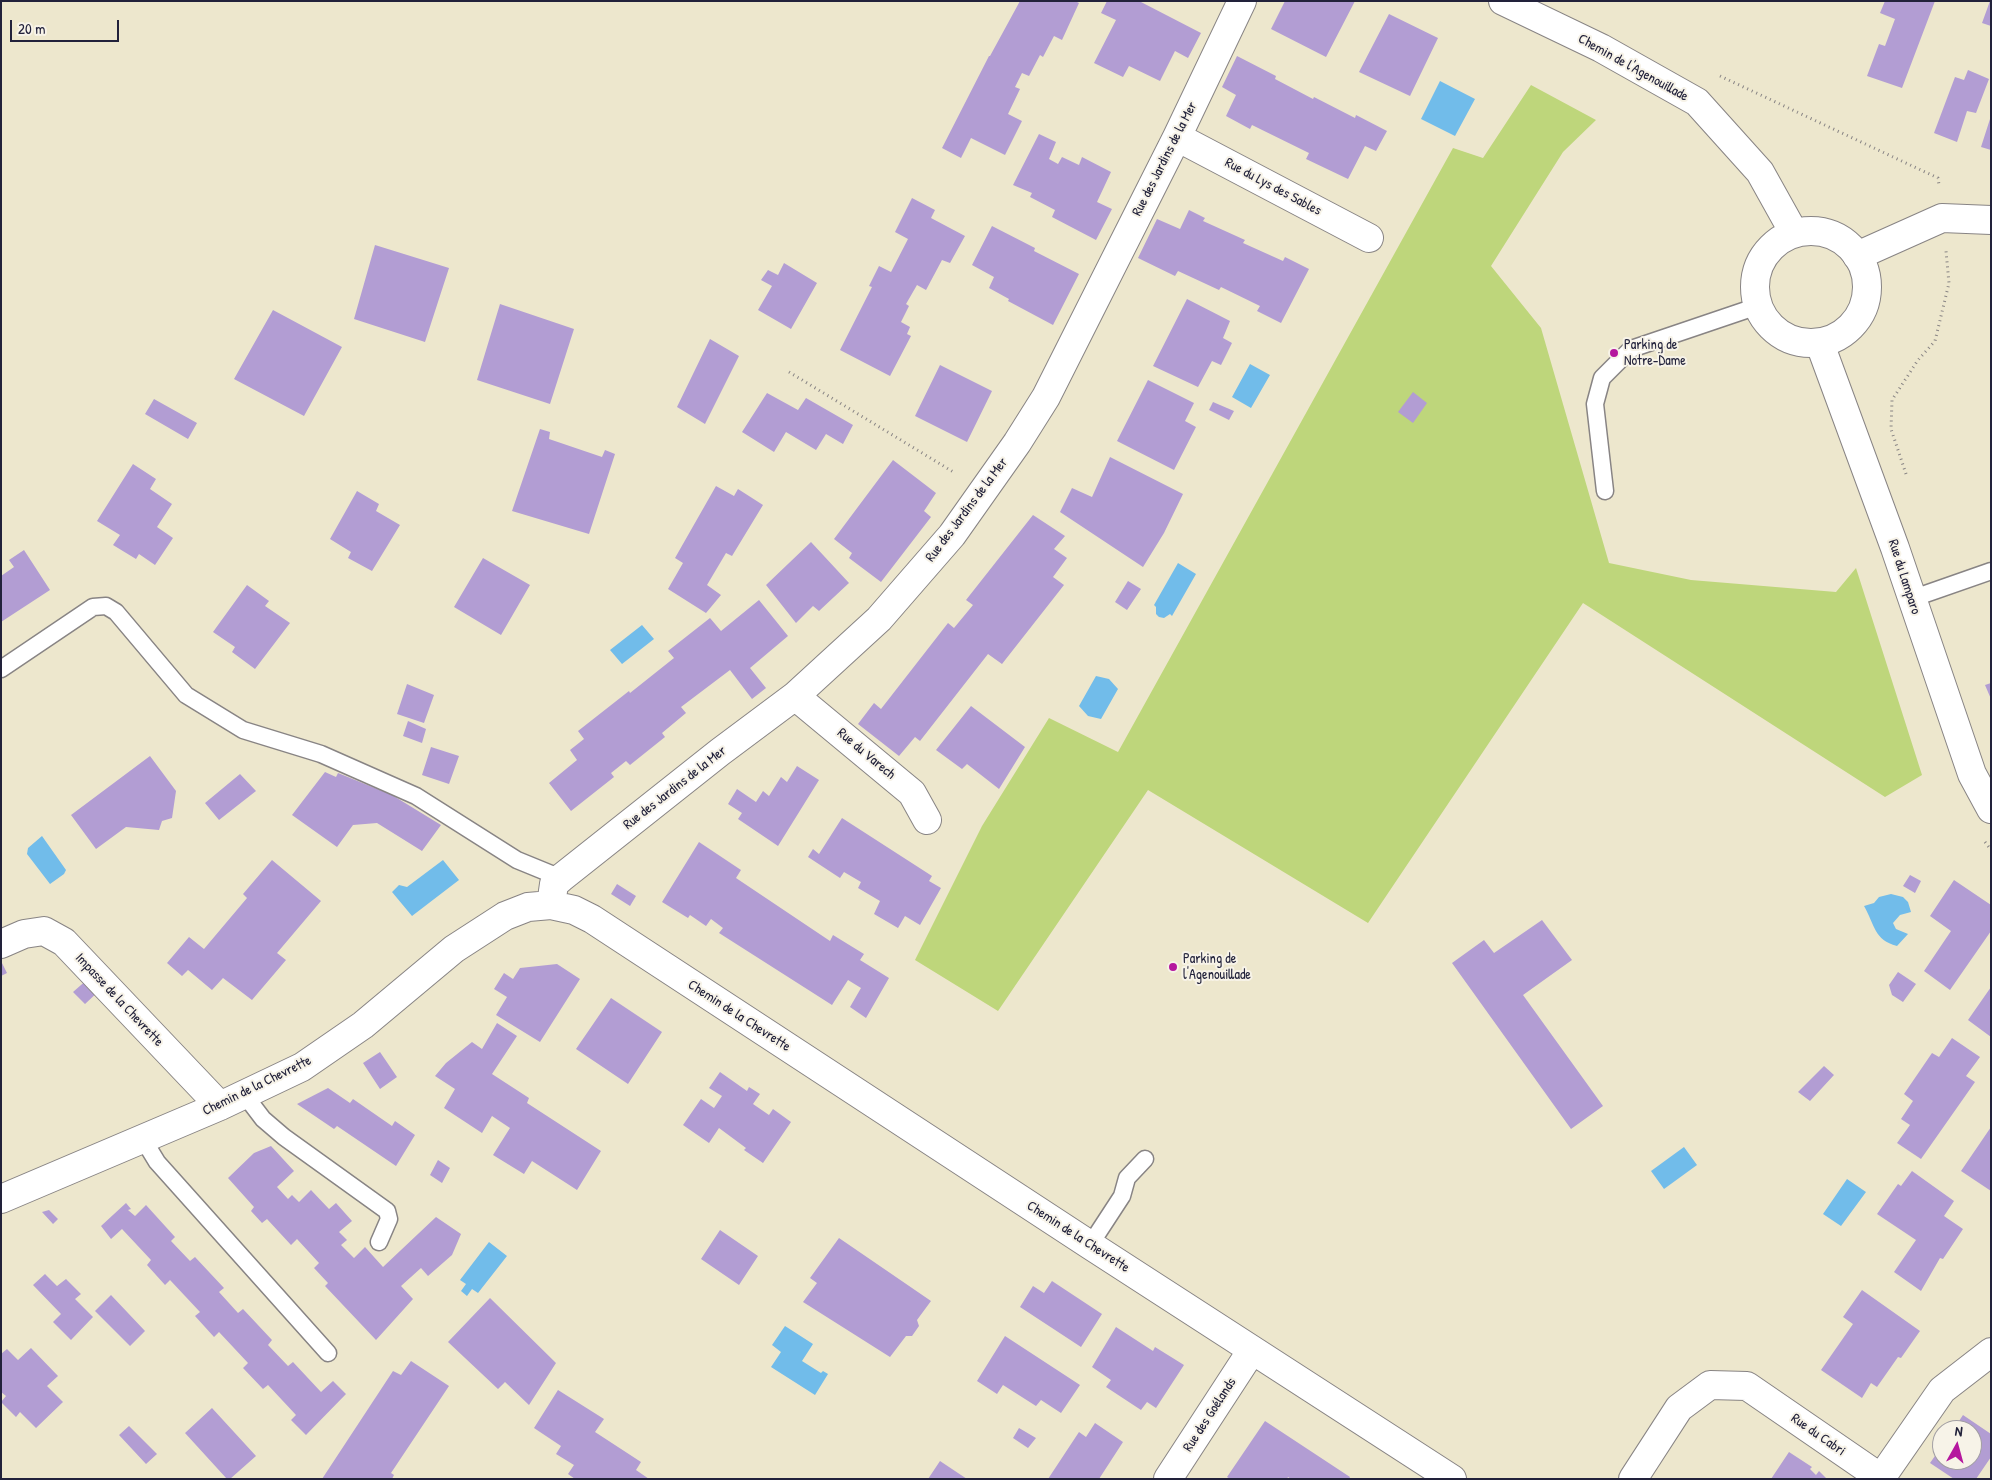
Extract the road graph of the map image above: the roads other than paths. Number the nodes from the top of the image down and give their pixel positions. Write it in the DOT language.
graph roads {
  1 [pos="1242,1"];
  2 [pos="1503,1"];
  3 [pos="1178,137"];
  4 [pos="1991,220"];
  5 [pos="1794,233"];
  6 [pos="1369,238"];
  7 [pos="1857,256"];
  8 [pos="1758,306"];
  9 [pos="1820,344"];
  10 [pos="1605,491"];
  11 [pos="1991,571"];
  12 [pos="1912,599"];
  13 [pos="1,669"];
  14 [pos="796,696"];
  15 [pos="1991,809"];
  16 [pos="927,820"];
  17 [pos="560,878"];
  18 [pos="552,904"];
  19 [pos="1,944"];
  20 [pos="244,1094"];
  21 [pos="220,1106"];
  22 [pos="143,1139"];
  23 [pos="1145,1159"];
  24 [pos="1,1199"];
  25 [pos="379,1242"];
  26 [pos="1090,1245"];
  27 [pos="1252,1350"];
  28 [pos="1991,1352"];
  29 [pos="328,1353"];
  30 [pos="1168,1479"];
  31 [pos="1452,1479"];
  32 [pos="1633,1479"];
  1 -- 3 [label="street, Rue des Jardins de la Mer"];
  2 -- 5 [label="street, Chemin de l'Agenouillade"];
  3 -- 6 [label="street, Rue du Lys des Sables"];
  3 -- 14 [label="street, Rue des Jardins de la Mer"];
  4 -- 7 [label="street"];
  5 -- 7 [label="street"];
  5 -- 8 [label="street"];
  7 -- 9 [label="street"];
  8 -- 9 [label="street"];
  8 -- 10 [label="lane"];
  9 -- 12 [label="street, Rue du Lamparo"];
  11 -- 12 [label="lane"];
  12 -- 15 [label="street, Rue du Lamparo"];
  13 -- 17 [label="lane"];
  14 -- 16 [label="street, Rue du Varech"];
  14 -- 17 [label="street, Rue des Jardins de la Mer"];
  17 -- 18 [label="street"];
  18 -- 20 [label="street, Chemin de la Chevrette"];
  18 -- 26 [label="street, Chemin de la Chevrette"];
  19 -- 21 [label="street, Impasse de la Chevrette"];
  20 -- 21 [label="street, Chemin de la Chevrette"];
  20 -- 25 [label="lane"];
  21 -- 22 [label="street, Chemin de la Chevrette"];
  22 -- 24 [label="street, Chemin de la Chevrette"];
  22 -- 29 [label="lane"];
  23 -- 26 [label="lane"];
  26 -- 27 [label="street, Chemin de la Chevrette"];
  27 -- 30 [label="street, Rue des Goélands"];
  27 -- 31 [label="street, Chemin de la Chevrette"];
  28 -- 32 [label="street, Rue du Cabri"];
}
